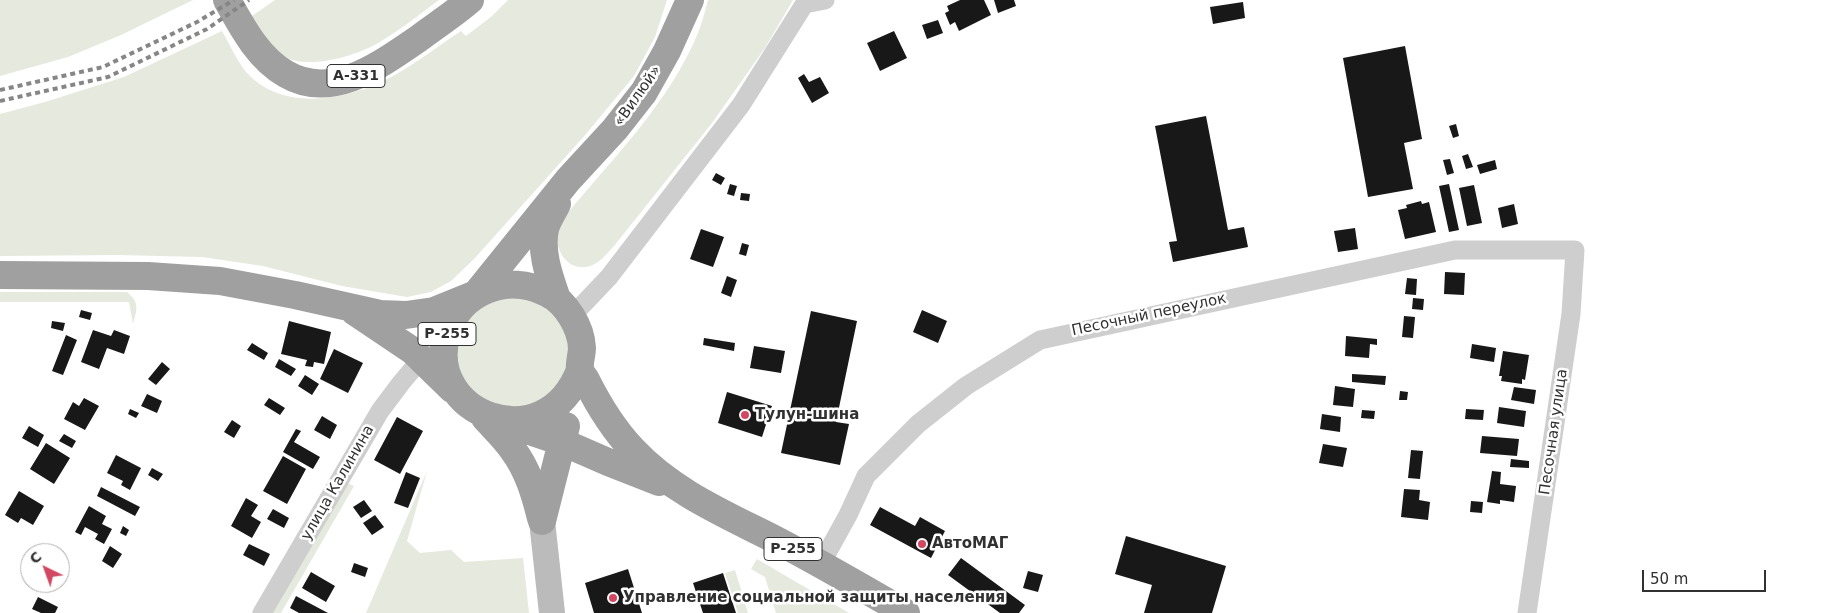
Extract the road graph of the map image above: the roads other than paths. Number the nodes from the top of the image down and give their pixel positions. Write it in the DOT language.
graph roads {
  1 [pos="227,0"];
  2 [pos="470,0"];
  3 [pos="690,0"];
  4 [pos="824,0"];
  5 [pos="806,2"];
  6 [pos="568,180"];
  7 [pos="1575,250"];
  8 [pos="0,275"];
  9 [pos="476,294"];
  10 [pos="345,306"];
  11 [pos="564,308"];
  12 [pos="452,322"];
  13 [pos="422,359"];
  14 [pos="577,376"];
  15 [pos="471,405"];
  16 [pos="562,442"];
  17 [pos="678,488"];
  18 [pos="542,521"];
  19 [pos="821,564"];
  20 [pos="262,613"];
  21 [pos="552,613"];
  22 [pos="906,613"];
  23 [pos="1528,613"];
  1 -- 2 [label="highway, А-331"];
  3 -- 6 [label="highway, «Вилюй»"];
  4 -- 5 [label="street"];
  5 -- 11 [label="street"];
  6 -- 9 [label="highway"];
  6 -- 11 [label="highway"];
  7 -- 19 [label="street, Песочный переулок"];
  7 -- 23 [label="street, Песочная улица"];
  8 -- 10 [label="highway, Р-255"];
  9 -- 10 [label="highway, Р-255"];
  9 -- 11 [label="highway, Р-255"];
  9 -- 12 [label="highway, Р-255"];
  10 -- 13 [label="highway, Р-255"];
  11 -- 14 [label="highway"];
  12 -- 13 [label="street, улица Калинина"];
  12 -- 15 [label="highway, Р-255"];
  13 -- 15 [label="highway, Р-255"];
  13 -- 20 [label="street, улица Калинина"];
  14 -- 15 [label="highway, Р-255"];
  14 -- 16 [label="highway"];
  14 -- 17 [label="highway, Р-255"];
  15 -- 16 [label="highway, Р-255"];
  15 -- 18 [label="highway"];
  16 -- 17 [label="highway, Р-255"];
  16 -- 18 [label="highway"];
  17 -- 19 [label="highway, Р-255"];
  18 -- 21 [label="main road"];
  19 -- 22 [label="highway, Р-255"];
}
